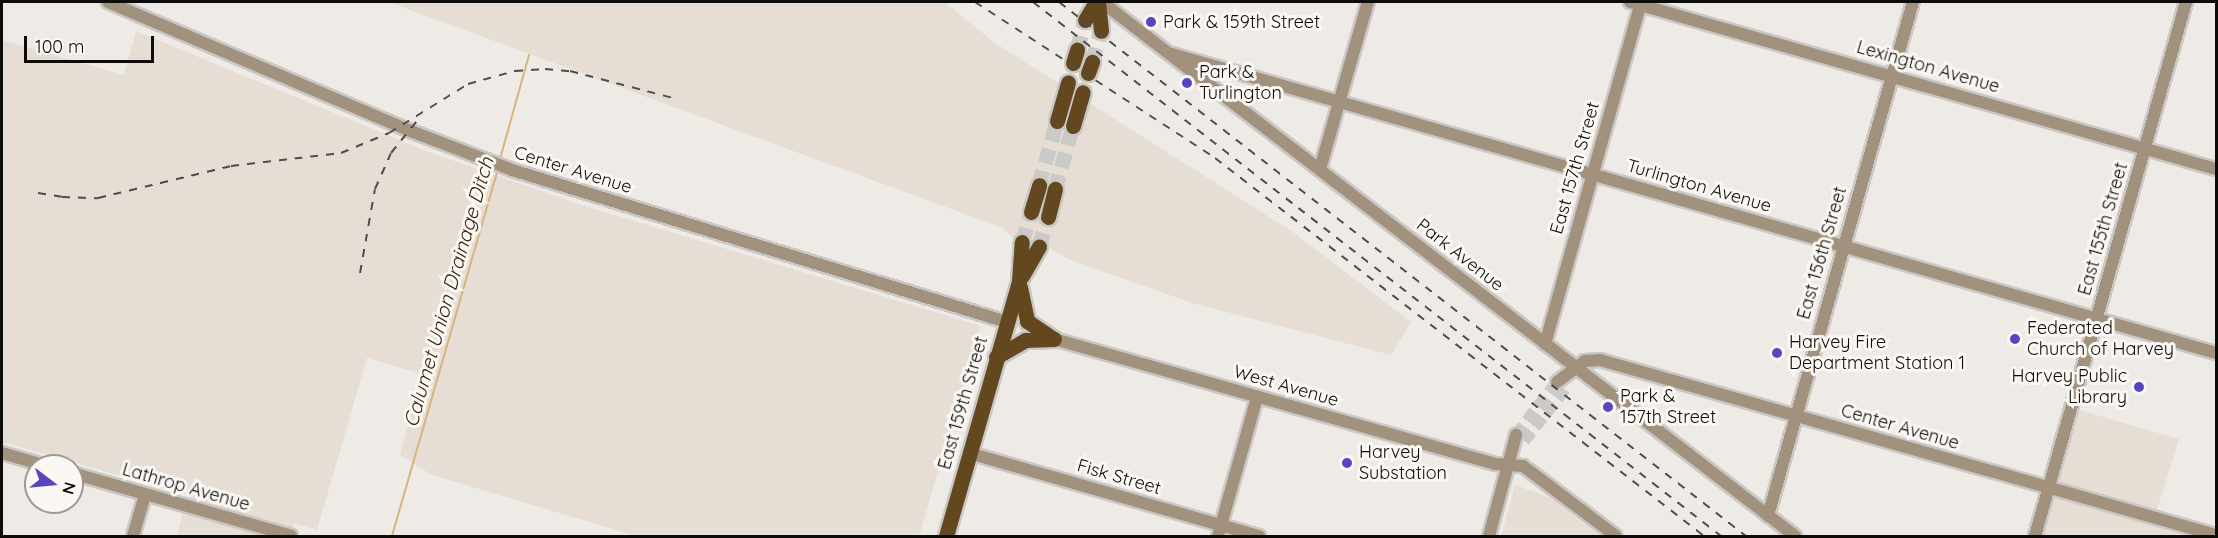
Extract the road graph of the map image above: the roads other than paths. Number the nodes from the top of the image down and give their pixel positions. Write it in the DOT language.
graph roads {
  1 [pos="108,2"];
  2 [pos="1099,2"];
  3 [pos="1368,2"];
  4 [pos="1637,2"];
  5 [pos="1913,2"];
  6 [pos="2186,2"];
  7 [pos="1086,20"];
  8 [pos="1101,30"];
  9 [pos="1172,54"];
  10 [pos="1892,76"];
  11 [pos="1068,83"];
  12 [pos="1083,92"];
  13 [pos="1340,102"];
  14 [pos="1057,121"];
  15 [pos="1073,126"];
  16 [pos="2144,148"];
  17 [pos="1320,169"];
  18 [pos="2217,169"];
  19 [pos="1592,174"];
  20 [pos="1039,185"];
  21 [pos="1055,189"];
  22 [pos="1031,212"];
  23 [pos="1048,217"];
  24 [pos="1022,242"];
  25 [pos="1843,246"];
  26 [pos="1039,247"];
  27 [pos="1019,281"];
  28 [pos="2096,319"];
  29 [pos="1007,322"];
  30 [pos="1054,339"];
  31 [pos="1545,344"];
  32 [pos="2217,353"];
  33 [pos="996,357"];
  34 [pos="1576,368"];
  35 [pos="1561,386"];
  36 [pos="1257,397"];
  37 [pos="1795,415"];
  38 [pos="1520,438"];
  39 [pos="2,453"];
  40 [pos="969,453"];
  41 [pos="24,460"];
  42 [pos="1510,464"];
  43 [pos="84,477"];
  44 [pos="2048,488"];
  45 [pos="145,495"];
  46 [pos="1768,516"];
  47 [pos="1220,531"];
  48 [pos="2217,535"];
  49 [pos="134,537"];
  50 [pos="291,537"];
  51 [pos="946,537"];
  52 [pos="1259,537"];
  53 [pos="1489,537"];
  54 [pos="1616,537"];
  55 [pos="1795,537"];
  56 [pos="2035,537"];
  1 -- 29 [label="street, Center Avenue"];
  2 -- 7 [label="main road"];
  2 -- 8 [label="main road"];
  2 -- 9 [label="street, Park Avenue"];
  3 -- 13 [label="street"];
  4 -- 10 [label="street, Lexington Avenue"];
  4 -- 19 [label="street, East 157th Street"];
  5 -- 10 [label="street, East 156th Street"];
  6 -- 16 [label="street, East 155th Street"];
  9 -- 13 [label="street, Turlington Avenue"];
  9 -- 17 [label="street, Park Avenue"];
  10 -- 16 [label="street, Lexington Avenue"];
  10 -- 25 [label="street, East 156th Street"];
  11 -- 14 [label="main road"];
  12 -- 15 [label="main road"];
  13 -- 17 [label="street"];
  13 -- 19 [label="street, Turlington Avenue"];
  16 -- 18 [label="street, Lexington Avenue"];
  16 -- 28 [label="street, East 155th Street"];
  17 -- 31 [label="street, Park Avenue"];
  19 -- 25 [label="street, Turlington Avenue"];
  19 -- 31 [label="street, East 157th Street"];
  20 -- 22 [label="main road"];
  21 -- 23 [label="main road"];
  24 -- 27 [label="main road, East 159th Street"];
  25 -- 28 [label="street, Turlington Avenue"];
  25 -- 37 [label="street, East 156th Street"];
  26 -- 27 [label="main road, East 159th Street"];
  27 -- 29 [label="main road, East 159th Street"];
  27 -- 30 [label="main road"];
  28 -- 32 [label="street, Turlington Avenue"];
  28 -- 44 [label="street, East 155th Street"];
  29 -- 33 [label="main road, East 159th Street"];
  30 -- 33 [label="main road"];
  30 -- 36 [label="street, West Avenue"];
  31 -- 34 [label="street, Park Avenue"];
  33 -- 40 [label="main road, East 159th Street"];
  34 -- 35 [label="street"];
  34 -- 37 [label="street, Center Avenue"];
  34 -- 46 [label="street, Park Avenue"];
  36 -- 42 [label="street, West Avenue"];
  36 -- 47 [label="street"];
  37 -- 44 [label="street, Center Avenue"];
  37 -- 46 [label="street, East 156th Street"];
  38 -- 42 [label="street"];
  39 -- 41 [label="street"];
  40 -- 47 [label="street, Fisk Street"];
  40 -- 51 [label="main road, East 159th Street"];
  42 -- 53 [label="street"];
  42 -- 54 [label="street, West Avenue"];
  43 -- 45 [label="street, Lathrop Avenue"];
  44 -- 48 [label="street, Center Avenue"];
  44 -- 56 [label="street, East 155th Street"];
  45 -- 49 [label="street"];
  45 -- 50 [label="street, Lathrop Avenue"];
  46 -- 55 [label="street, Park Avenue"];
  47 -- 52 [label="street, Fisk Street"];
}
